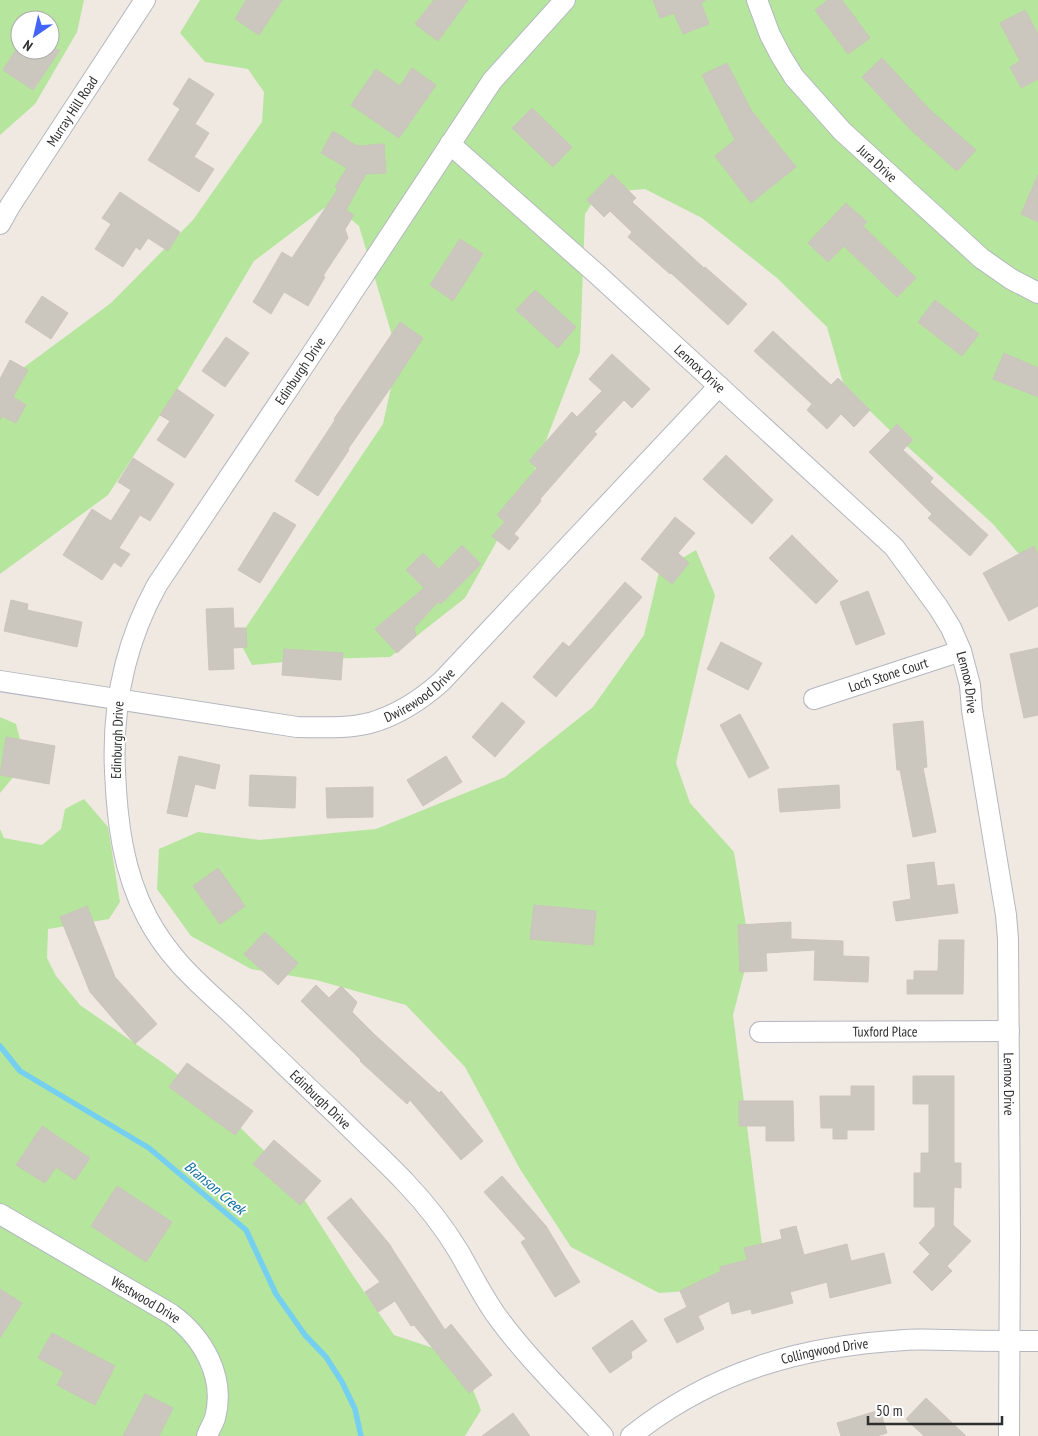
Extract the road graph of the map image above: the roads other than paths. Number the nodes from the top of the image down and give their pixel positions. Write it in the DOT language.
graph roads {
  1 [pos="145,0"];
  2 [pos="565,0"];
  3 [pos="757,0"];
  4 [pos="450,144"];
  5 [pos="0,224"];
  6 [pos="1038,292"];
  7 [pos="719,386"];
  8 [pos="961,651"];
  9 [pos="0,681"];
  10 [pos="118,699"];
  11 [pos="814,700"];
  12 [pos="1009,1031"];
  13 [pos="760,1032"];
  14 [pos="0,1214"];
  15 [pos="1010,1341"];
  16 [pos="1038,1341"];
  17 [pos="207,1436"];
  18 [pos="603,1436"];
  19 [pos="631,1436"];
  20 [pos="1009,1436"];
  1 -- 5 [label="street, Murray Hill Road"];
  2 -- 4 [label="street, Edinburgh Drive"];
  3 -- 6 [label="street, Jura Drive"];
  4 -- 7 [label="street, Lennox Drive"];
  4 -- 10 [label="street, Edinburgh Drive"];
  7 -- 8 [label="street, Lennox Drive"];
  7 -- 10 [label="street, Dwirewood Drive"];
  8 -- 11 [label="street, Loch Stone Court"];
  8 -- 12 [label="street, Lennox Drive"];
  9 -- 10 [label="street, Dwirewood Drive"];
  10 -- 18 [label="street, Edinburgh Drive"];
  12 -- 13 [label="street, Tuxford Place"];
  12 -- 15 [label="street, Lennox Drive"];
  14 -- 17 [label="street, Westwood Drive"];
  15 -- 16 [label="street, Collingwood Drive"];
  15 -- 19 [label="street, Collingwood Drive"];
  15 -- 20 [label="street, Lennox Drive"];
}
